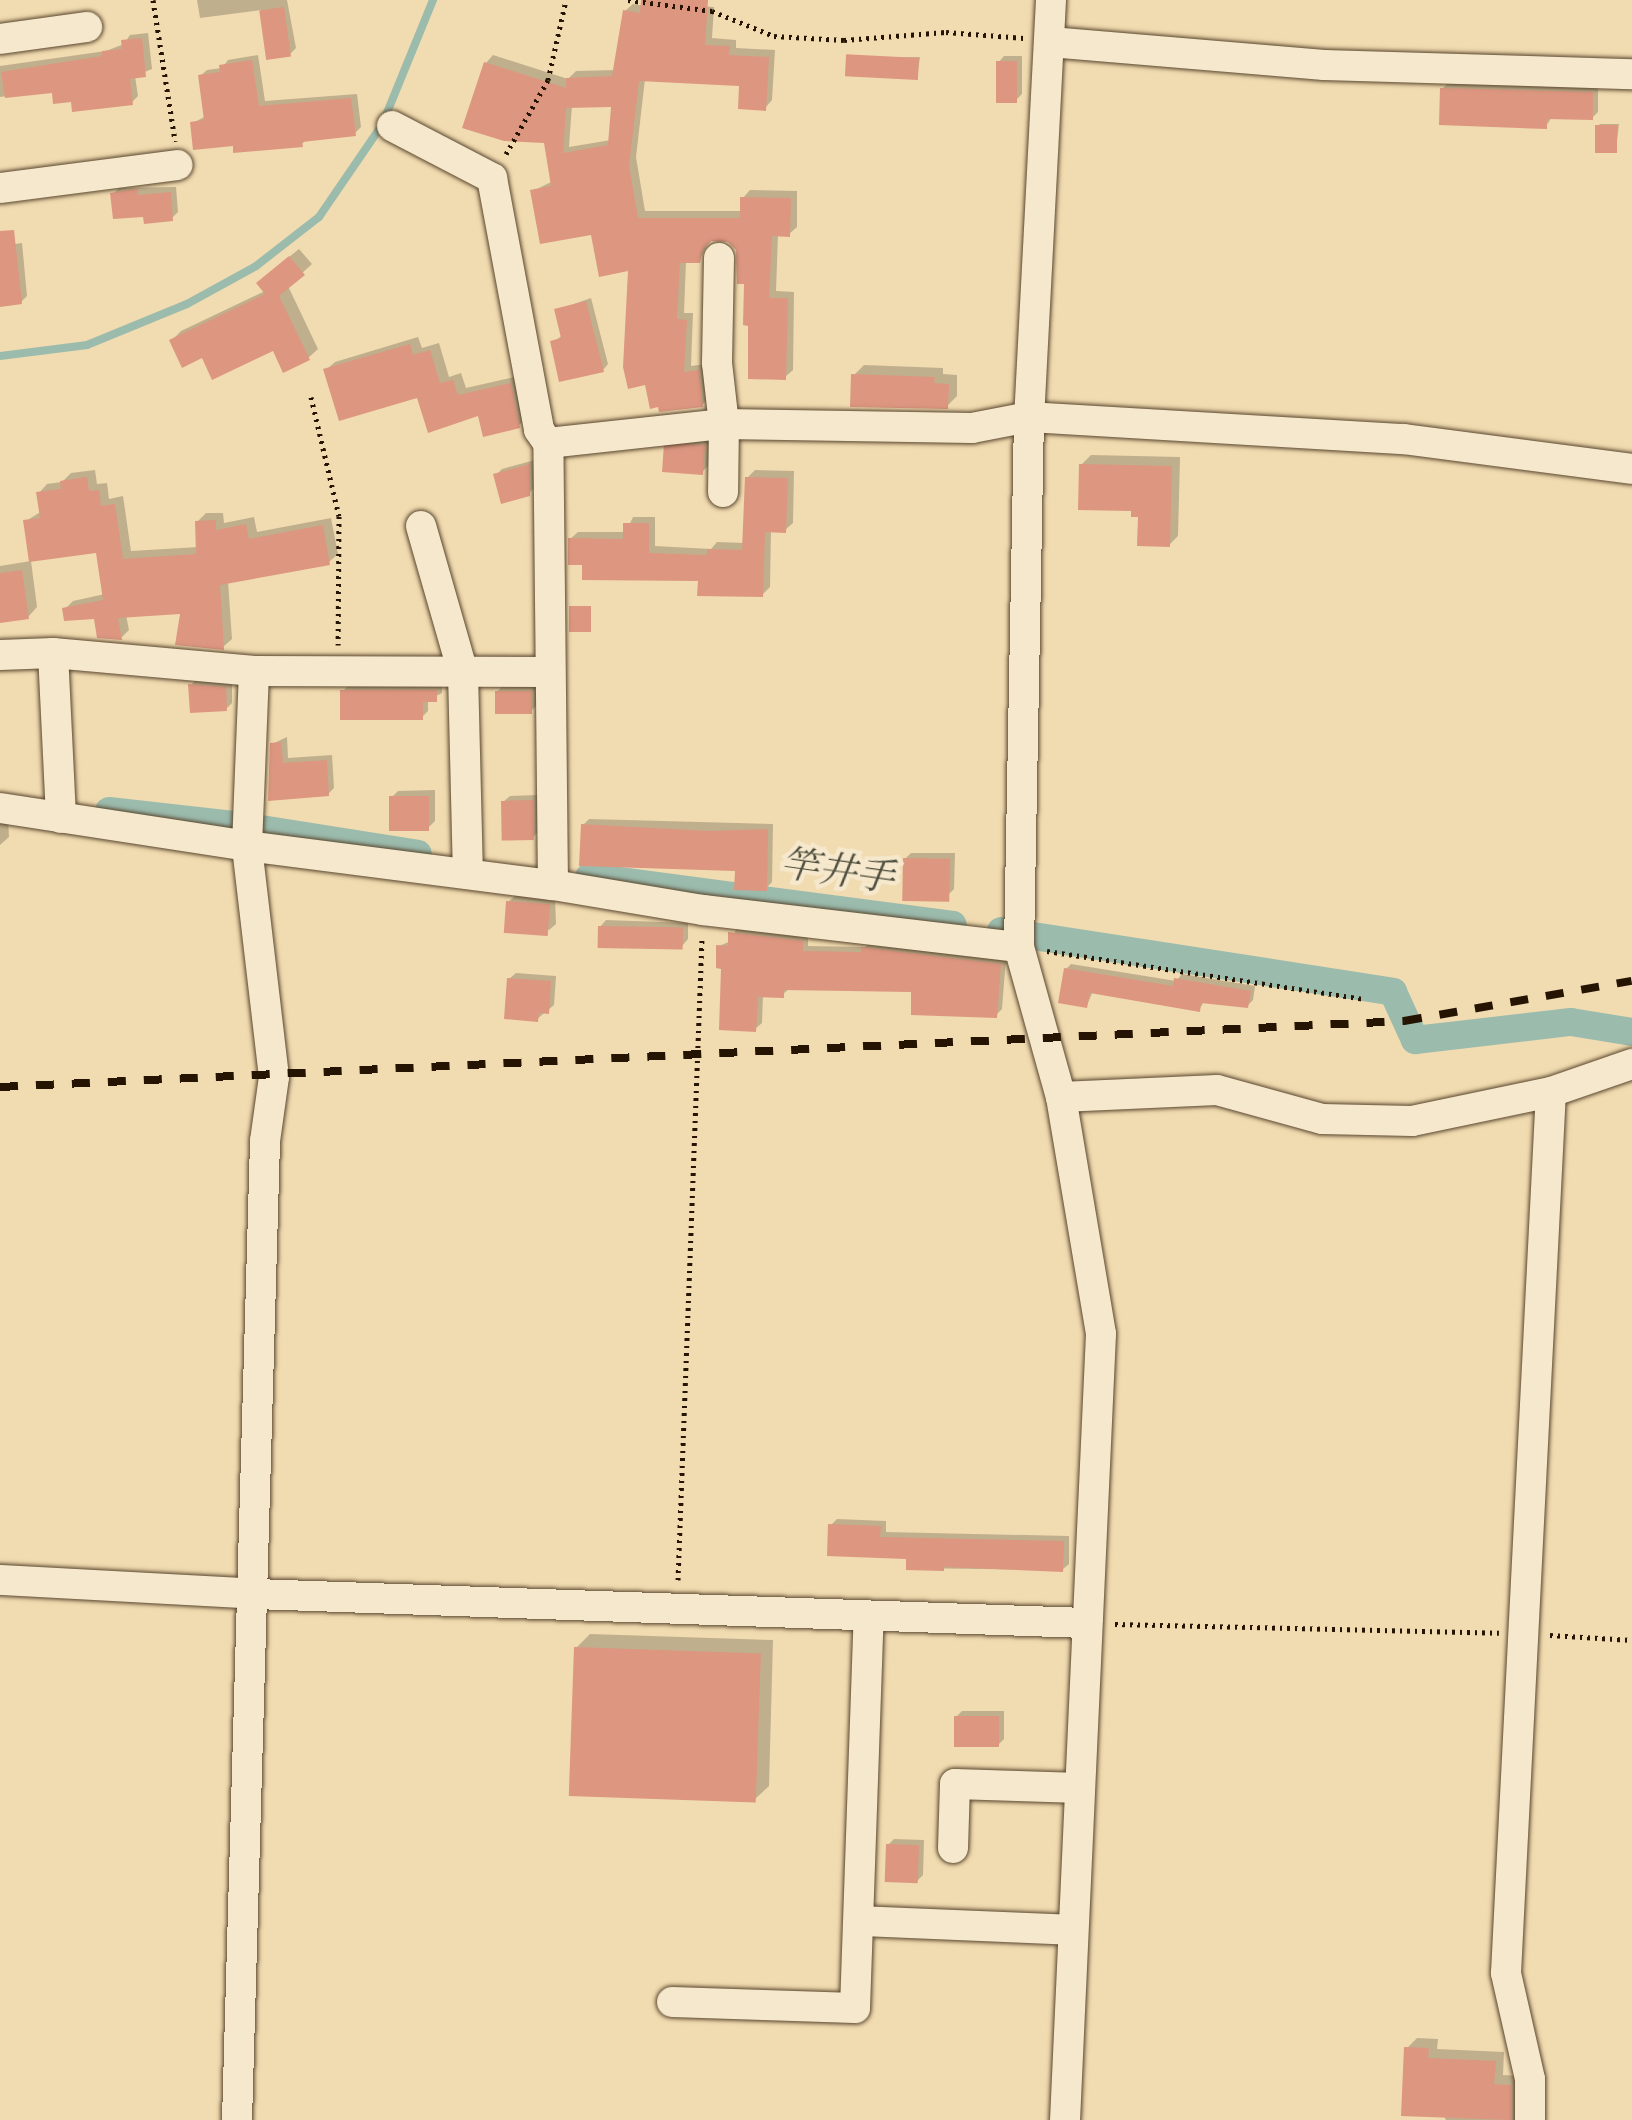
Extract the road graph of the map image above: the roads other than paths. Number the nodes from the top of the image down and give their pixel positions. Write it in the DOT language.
graph roads {
  1 [pos="1051,0"];
  2 [pos="87,27"];
  3 [pos="0,40"];
  4 [pos="1050,42"];
  5 [pos="1632,74"];
  6 [pos="392,126"];
  7 [pos="178,164"];
  8 [pos="0,188"];
  9 [pos="720,258"];
  10 [pos="1029,418"];
  11 [pos="724,424"];
  12 [pos="548,443"];
  13 [pos="1632,469"];
  14 [pos="723,492"];
  15 [pos="421,526"];
  16 [pos="52,653"];
  17 [pos="0,655"];
  18 [pos="254,671"];
  19 [pos="463,672"];
  20 [pos="550,672"];
  21 [pos="0,808"];
  22 [pos="61,818"];
  23 [pos="246,846"];
  24 [pos="468,874"];
  25 [pos="552,884"];
  26 [pos="1020,947"];
  27 [pos="1632,1064"];
  28 [pos="1552,1092"];
  29 [pos="1061,1097"];
  30 [pos="0,1580"];
  31 [pos="256,1594"];
  32 [pos="869,1616"];
  33 [pos="1087,1624"];
  34 [pos="1080,1788"];
  35 [pos="952,1848"];
  36 [pos="860,1921"];
  37 [pos="1073,1930"];
  38 [pos="672,2002"];
  39 [pos="238,2120"];
  40 [pos="1065,2120"];
  41 [pos="1530,2120"];
  1 -- 4 [label="street"];
  2 -- 3 [label="street"];
  4 -- 5 [label="street"];
  4 -- 10 [label="street"];
  6 -- 12 [label="street"];
  7 -- 8 [label="street"];
  9 -- 11 [label="street"];
  10 -- 11 [label="street"];
  10 -- 13 [label="street"];
  10 -- 26 [label="street"];
  11 -- 12 [label="street"];
  11 -- 14 [label="street"];
  12 -- 20 [label="street"];
  15 -- 19 [label="street"];
  16 -- 17 [label="street"];
  16 -- 18 [label="street"];
  16 -- 22 [label="street"];
  18 -- 19 [label="street"];
  18 -- 23 [label="street"];
  19 -- 20 [label="street"];
  19 -- 24 [label="street"];
  20 -- 25 [label="street"];
  21 -- 22 [label="street"];
  22 -- 23 [label="street"];
  23 -- 24 [label="street"];
  23 -- 31 [label="street"];
  24 -- 25 [label="street"];
  25 -- 26 [label="street"];
  26 -- 29 [label="street"];
  27 -- 28 [label="street"];
  28 -- 29 [label="street"];
  28 -- 41 [label="street"];
  29 -- 33 [label="street"];
  30 -- 31 [label="street"];
  31 -- 32 [label="street"];
  31 -- 39 [label="street"];
  32 -- 33 [label="street"];
  32 -- 36 [label="street"];
  33 -- 34 [label="street"];
  34 -- 35 [label="street"];
  34 -- 37 [label="street"];
  36 -- 37 [label="street"];
  36 -- 38 [label="street"];
  37 -- 40 [label="street"];
}
